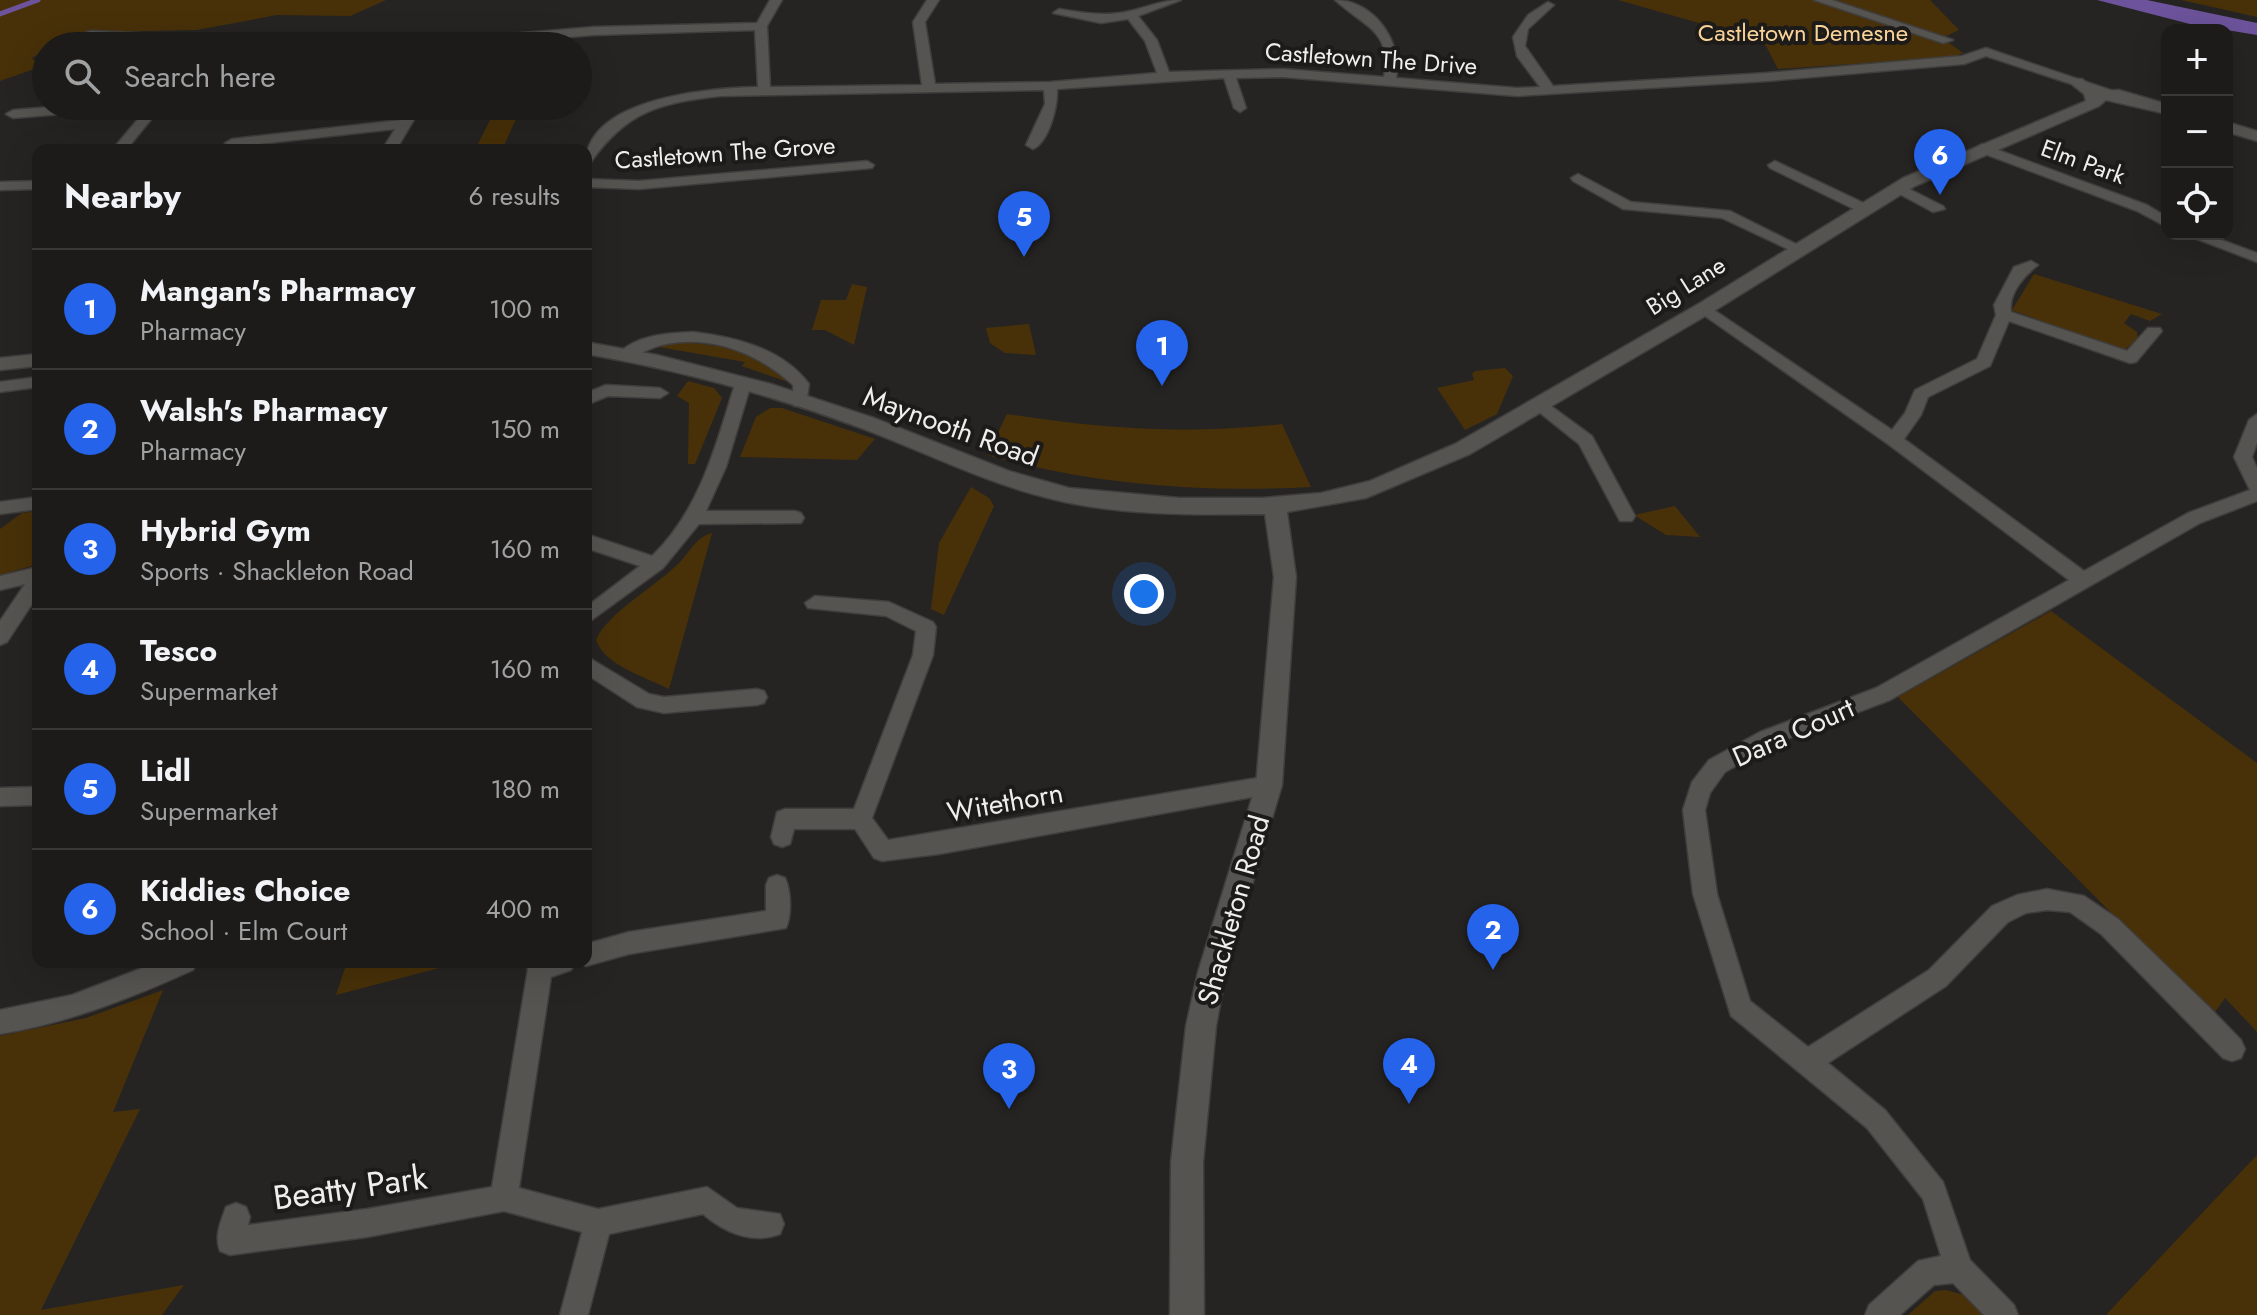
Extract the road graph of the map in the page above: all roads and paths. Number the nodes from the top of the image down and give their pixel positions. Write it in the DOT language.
graph roads {
  1 [pos="776,0"];
  2 [pos="933,0"];
  3 [pos="1175,0"];
  4 [pos="1341,0"];
  5 [pos="1820,0"];
  6 [pos="1548,5"];
  7 [pos="1059,13"];
  8 [pos="1131,15"];
  9 [pos="761,26"];
  10 [pos="592,32"];
  11 [pos="1947,40"];
  12 [pos="1229,75"];
  13 [pos="1164,76"];
  14 [pos="1390,79"];
  15 [pos="2077,82"];
  16 [pos="1050,86"];
  17 [pos="929,87"];
  18 [pos="764,90"];
  19 [pos="1550,91"];
  20 [pos="2119,95"];
  21 [pos="2094,103"];
  22 [pos="2161,107"];
  23 [pos="1240,108"];
  24 [pos="32,112"];
  25 [pos="13,114"];
  26 [pos="144,120"];
  27 [pos="407,120"];
  28 [pos="404,124"];
  29 [pos="2233,129"];
  30 [pos="2257,136"];
  31 [pos="232,143"];
  32 [pos="124,144"];
  33 [pos="392,144"];
  34 [pos="1033,145"];
  35 [pos="1982,148"];
  36 [pos="592,151"];
  37 [pos="867,165"];
  38 [pos="1775,165"];
  39 [pos="1578,178"];
  40 [pos="592,183"];
  41 [pos="32,185"];
  42 [pos="0,186"];
  43 [pos="1899,188"];
  44 [pos="1865,209"];
  45 [pos="1938,209"];
  46 [pos="2161,219"];
  47 [pos="2208,240"];
  48 [pos="1797,248"];
  49 [pos="2257,258"];
  50 [pos="2031,265"];
  51 [pos="1703,309"];
  52 [pos="2004,315"];
  53 [pos="2154,331"];
  54 [pos="592,349"];
  55 [pos="626,354"];
  56 [pos="32,361"];
  57 [pos="0,364"];
  58 [pos="32,383"];
  59 [pos="743,384"];
  60 [pos="0,387"];
  61 [pos="660,393"];
  62 [pos="592,397"];
  63 [pos="800,402"];
  64 [pos="1540,404"];
  65 [pos="2257,420"];
  66 [pos="1894,440"];
  67 [pos="2257,487"];
  68 [pos="2257,494"];
  69 [pos="32,504"];
  70 [pos="1275,507"];
  71 [pos="0,508"];
  72 [pos="1626,516"];
  73 [pos="694,517"];
  74 [pos="795,518"];
  75 [pos="592,543"];
  76 [pos="655,564"];
  77 [pos="32,578"];
  78 [pos="2082,580"];
  79 [pos="0,583"];
  80 [pos="32,586"];
  81 [pos="815,603"];
  82 [pos="592,612"];
  83 [pos="0,637"];
  84 [pos="592,668"];
  85 [pos="757,697"];
  86 [pos="1269,785"];
  87 [pos="32,796"];
  88 [pos="0,797"];
  89 [pos="861,819"];
  90 [pos="782,837"];
  91 [pos="777,885"];
  92 [pos="592,953"];
  93 [pos="172,968"];
  94 [pos="546,968"];
  95 [pos="0,1022"];
  96 [pos="2232,1049"];
  97 [pos="1807,1062"];
  98 [pos="504,1198"];
  99 [pos="236,1217"];
  100 [pos="598,1223"];
  101 [pos="770,1224"];
  102 [pos="1959,1269"];
  103 [pos="574,1315"];
  104 [pos="1187,1315"];
  105 [pos="1879,1315"];
  106 [pos="2004,1315"];
  1 -- 9 [label="street"];
  2 -- 17 [label="street"];
  3 -- 8 [label="street"];
  4 -- 14 [label="street"];
  5 -- 11 [label="street"];
  6 -- 19 [label="street"];
  7 -- 8 [label="street"];
  8 -- 13 [label="street"];
  9 -- 10 [label="street"];
  9 -- 18 [label="street"];
  12 -- 13 [label="street, Castletown The Drive"];
  12 -- 14 [label="street, Castletown The Drive"];
  12 -- 23 [label="street"];
  13 -- 16 [label="street, Castletown The Drive"];
  14 -- 19 [label="street, Castletown The Drive"];
  15 -- 19 [label="street, Castletown The Drive"];
  15 -- 20 [label="street, Castletown The Drive"];
  15 -- 21 [label="main road"];
  16 -- 17 [label="street, Castletown The Drive"];
  16 -- 34 [label="street"];
  17 -- 18 [label="street, Castletown The Drive"];
  18 -- 36 [label="street, Castletown The Drive"];
  20 -- 21 [label="main road, Big Lane"];
  20 -- 22 [label="main road"];
  21 -- 35 [label="main road, Big Lane"];
  24 -- 25 [label="street"];
  26 -- 32 [label="street"];
  27 -- 28 [label="street"];
  28 -- 31 [label="street"];
  28 -- 33 [label="street"];
  29 -- 30 [label="main road"];
  35 -- 43 [label="main road, Big Lane"];
  35 -- 46 [label="street, Elm Park"];
  37 -- 40 [label="street, Castletown The Grove"];
  38 -- 44 [label="street"];
  39 -- 48 [label="street"];
  41 -- 42 [label="street"];
  43 -- 44 [label="main road, Big Lane"];
  43 -- 45 [label="street"];
  44 -- 48 [label="main road, Big Lane"];
  47 -- 49 [label="street"];
  48 -- 51 [label="main road, Big Lane"];
  50 -- 52 [label="street"];
  51 -- 64 [label="main road, Big Lane"];
  51 -- 66 [label="street"];
  52 -- 53 [label="street"];
  52 -- 66 [label="street"];
  54 -- 55 [label="main road, Maynooth Road"];
  55 -- 59 [label="main road, Maynooth Road"];
  55 -- 63 [label="street"];
  56 -- 57 [label="main road"];
  58 -- 60 [label="street"];
  59 -- 63 [label="main road, Maynooth Road"];
  59 -- 73 [label="street"];
  61 -- 62 [label="street"];
  63 -- 70 [label="main road, Maynooth Road"];
  64 -- 70 [label="main road, Big Lane"];
  64 -- 72 [label="street"];
  65 -- 67 [label="street"];
  66 -- 78 [label="street"];
  68 -- 78 [label="street, Dara Court"];
  69 -- 71 [label="street"];
  70 -- 86 [label="main road, Shackleton Road"];
  73 -- 74 [label="street"];
  73 -- 76 [label="street"];
  75 -- 76 [label="street"];
  76 -- 82 [label="street"];
  77 -- 79 [label="street"];
  78 -- 97 [label="street, Dara Court"];
  80 -- 83 [label="street"];
  81 -- 89 [label="street"];
  84 -- 85 [label="street"];
  86 -- 89 [label="street, Witethorn"];
  86 -- 104 [label="main road, Shackleton Road"];
  87 -- 88 [label="street"];
  89 -- 90 [label="street"];
  91 -- 92 [label="street"];
  93 -- 95 [label="street"];
  94 -- 98 [label="street"];
  96 -- 97 [label="street"];
  97 -- 102 [label="street, Dara Court"];
  98 -- 99 [label="street, Beatty Park"];
  98 -- 100 [label="street, Beatty Park"];
  100 -- 101 [label="street, Beatty Park"];
  100 -- 103 [label="street"];
  102 -- 105 [label="street"];
  102 -- 106 [label="street, Dara Court"];
}
